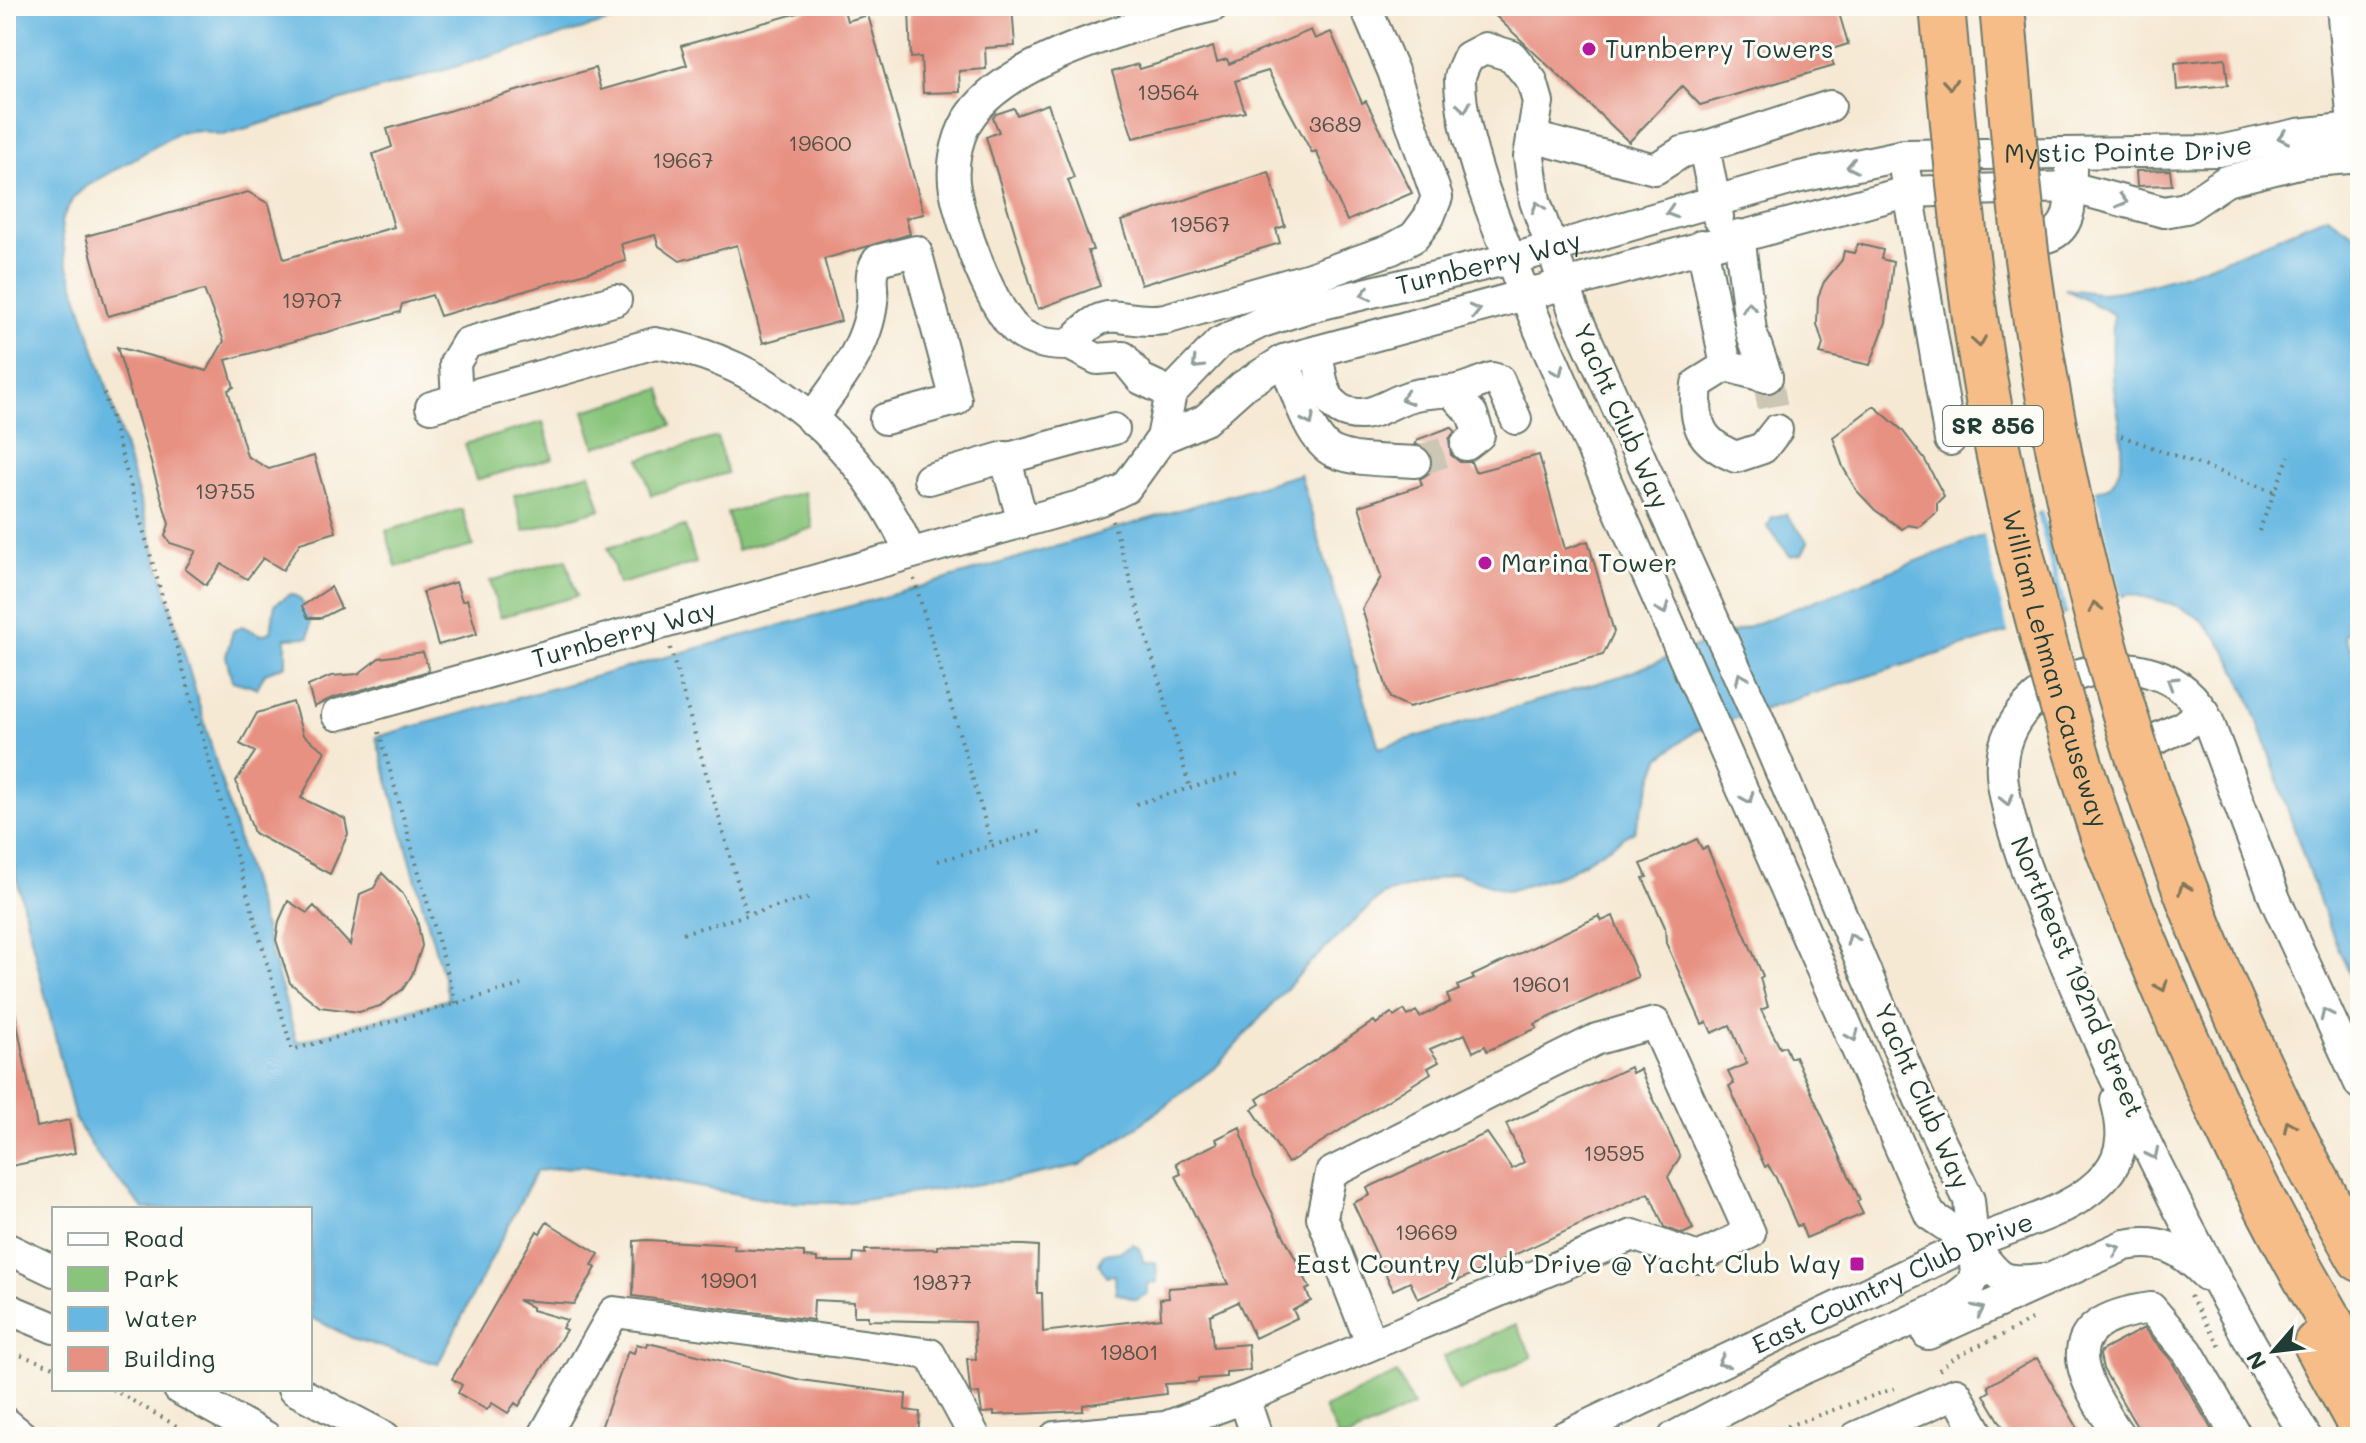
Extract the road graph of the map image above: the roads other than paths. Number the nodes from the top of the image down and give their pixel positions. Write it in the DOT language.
graph roads {
  1 [pos="1213,6"];
  2 [pos="1365,6"];
  3 [pos="1942,6"];
  4 [pos="2002,6"];
  5 [pos="2342,6"];
  6 [pos="1830,106"];
  7 [pos="1532,137"];
  8 [pos="2357,143"];
  9 [pos="1704,147"];
  10 [pos="2219,151"];
  11 [pos="2073,152"];
  12 [pos="1904,155"];
  13 [pos="2226,181"];
  14 [pos="2070,187"];
  15 [pos="1906,192"];
  16 [pos="1714,199"];
  17 [pos="2047,237"];
  18 [pos="1721,240"];
  19 [pos="1551,248"];
  20 [pos="1512,258"];
  21 [pos="1564,286"];
  22 [pos="1527,297"];
  23 [pos="616,300"];
  24 [pos="1262,322"];
  25 [pos="1070,345"];
  26 [pos="1318,351"];
  27 [pos="1281,362"];
  28 [pos="1726,366"];
  29 [pos="1452,392"];
  30 [pos="1171,393"];
  31 [pos="1362,415"];
  32 [pos="811,419"];
  33 [pos="885,419"];
  34 [pos="1516,419"];
  35 [pos="1114,429"];
  36 [pos="1777,430"];
  37 [pos="1162,438"];
  38 [pos="1950,440"];
  39 [pos="1466,445"];
  40 [pos="1356,456"];
  41 [pos="1005,459"];
  42 [pos="1415,462"];
  43 [pos="929,479"];
  44 [pos="1023,522"];
  45 [pos="912,565"];
  46 [pos="2203,711"];
  47 [pos="337,715"];
  48 [pos="2143,745"];
  49 [pos="2106,1059"];
  50 [pos="2360,1084"];
  51 [pos="2253,1181"];
  52 [pos="2324,1196"];
  53 [pos="2360,1241"];
  54 [pos="1971,1244"];
  55 [pos="6,1248"];
  56 [pos="2360,1259"];
  57 [pos="52,1270"];
  58 [pos="2043,1279"];
  59 [pos="6,1308"];
  60 [pos="2231,1309"];
  61 [pos="52,1327"];
  62 [pos="1371,1343"];
  63 [pos="2360,1371"];
  64 [pos="183,1391"];
  65 [pos="297,1391"];
  66 [pos="1244,1398"];
  67 [pos="2360,1425"];
  68 [pos="1197,1427"];
  69 [pos="266,1437"];
  70 [pos="385,1437"];
  71 [pos="543,1437"];
  72 [pos="975,1437"];
  73 [pos="1055,1437"];
  74 [pos="1257,1437"];
  75 [pos="1563,1437"];
  76 [pos="1674,1437"];
  77 [pos="1705,1437"];
  78 [pos="1856,1437"];
  79 [pos="1980,1437"];
  80 [pos="2120,1437"];
  81 [pos="2237,1437"];
  82 [pos="2306,1437"];
  1 -- 25 [label="street"];
  2 -- 25 [label="street"];
  3 -- 51 [label="highway, William Lehman Causeway / SR 856, one-way, bridge"];
  52 -- 4 [label="highway, William Lehman Causeway / SR 856, one-way, bridge"];
  5 -- 8 [label="street"];
  6 -- 9 [label="street"];
  7 -- 9 [label="street"];
  19 -- 7 [label="street, Yacht Club Way, one-way"];
  7 -- 20 [label="street, Yacht Club Way, one-way"];
  8 -- 10 [label="street, Mystic Pointe Drive, one-way"];
  8 -- 13 [label="street, Mystic Pointe Drive"];
  9 -- 16 [label="street"];
  10 -- 11 [label="street, Mystic Pointe Drive"];
  10 -- 13 [label="street"];
  11 -- 12 [label="street, Mystic Pointe Drive"];
  11 -- 14 [label="street"];
  12 -- 15 [label="street"];
  12 -- 16 [label="street, Turnberry Way, one-way"];
  14 -- 13 [label="street, Mystic Pointe Drive, one-way"];
  14 -- 15 [label="street, Mystic Pointe Drive"];
  14 -- 17 [label="street"];
  15 -- 18 [label="street, Turnberry Way"];
  15 -- 38 [label="street"];
  16 -- 18 [label="street"];
  16 -- 19 [label="street, Turnberry Way, one-way"];
  18 -- 21 [label="street, Turnberry Way"];
  18 -- 28 [label="street"];
  28 -- 18 [label="street, one-way"];
  19 -- 20 [label="street, Turnberry Way"];
  19 -- 21 [label="street, Yacht Club Way"];
  20 -- 22 [label="street, Yacht Club Way"];
  20 -- 24 [label="street, Turnberry Way, one-way"];
  21 -- 22 [label="street, Turnberry Way"];
  54 -- 21 [label="street, Yacht Club Way, one-way"];
  26 -- 22 [label="street, Turnberry Way, one-way"];
  22 -- 54 [label="street, Yacht Club Way, one-way"];
  23 -- 32 [label="street"];
  24 -- 27 [label="street"];
  24 -- 30 [label="street, Turnberry Way, one-way"];
  25 -- 30 [label="street"];
  26 -- 27 [label="street, Turnberry Way"];
  26 -- 31 [label="street"];
  27 -- 37 [label="street, Turnberry Way"];
  27 -- 40 [label="street, one-way"];
  28 -- 36 [label="street"];
  29 -- 31 [label="street, one-way"];
  29 -- 34 [label="street"];
  29 -- 39 [label="street"];
  30 -- 37 [label="street, Turnberry Way"];
  31 -- 40 [label="street"];
  32 -- 33 [label="street"];
  32 -- 45 [label="street"];
  35 -- 41 [label="street"];
  37 -- 44 [label="street, Turnberry Way"];
  40 -- 42 [label="street"];
  41 -- 43 [label="street"];
  41 -- 44 [label="street"];
  44 -- 45 [label="street, Turnberry Way"];
  45 -- 47 [label="street, Turnberry Way"];
  46 -- 48 [label="street"];
  46 -- 49 [label="street, Northeast 192nd Street, one-way"];
  50 -- 46 [label="street, Northeast 192nd Street, one-way"];
  49 -- 54 [label="street, East Country Club Drive"];
  49 -- 60 [label="street, Northeast 192nd Street, one-way"];
  51 -- 63 [label="highway, William Lehman Causeway / SR 856"];
  51 -- 67 [label="highway"];
  52 -- 53 [label="highway"];
  52 -- 56 [label="highway, William Lehman Causeway / SR 856"];
  54 -- 58 [label="street"];
  54 -- 75 [label="street, East Country Club Drive, one-way"];
  54 -- 76 [label="street"];
  55 -- 57 [label="street"];
  58 -- 60 [label="street, one-way"];
  77 -- 58 [label="street, one-way"];
  59 -- 61 [label="street"];
  60 -- 82 [label="street, Northeast 192nd Street"];
  62 -- 62 [label="street"];
  62 -- 66 [label="street"];
  64 -- 69 [label="street"];
  65 -- 70 [label="street"];
  66 -- 68 [label="street"];
  66 -- 74 [label="street"];
  68 -- 73 [label="street"];
  71 -- 72 [label="street"];
  78 -- 79 [label="street"];
  80 -- 81 [label="street"];
}
